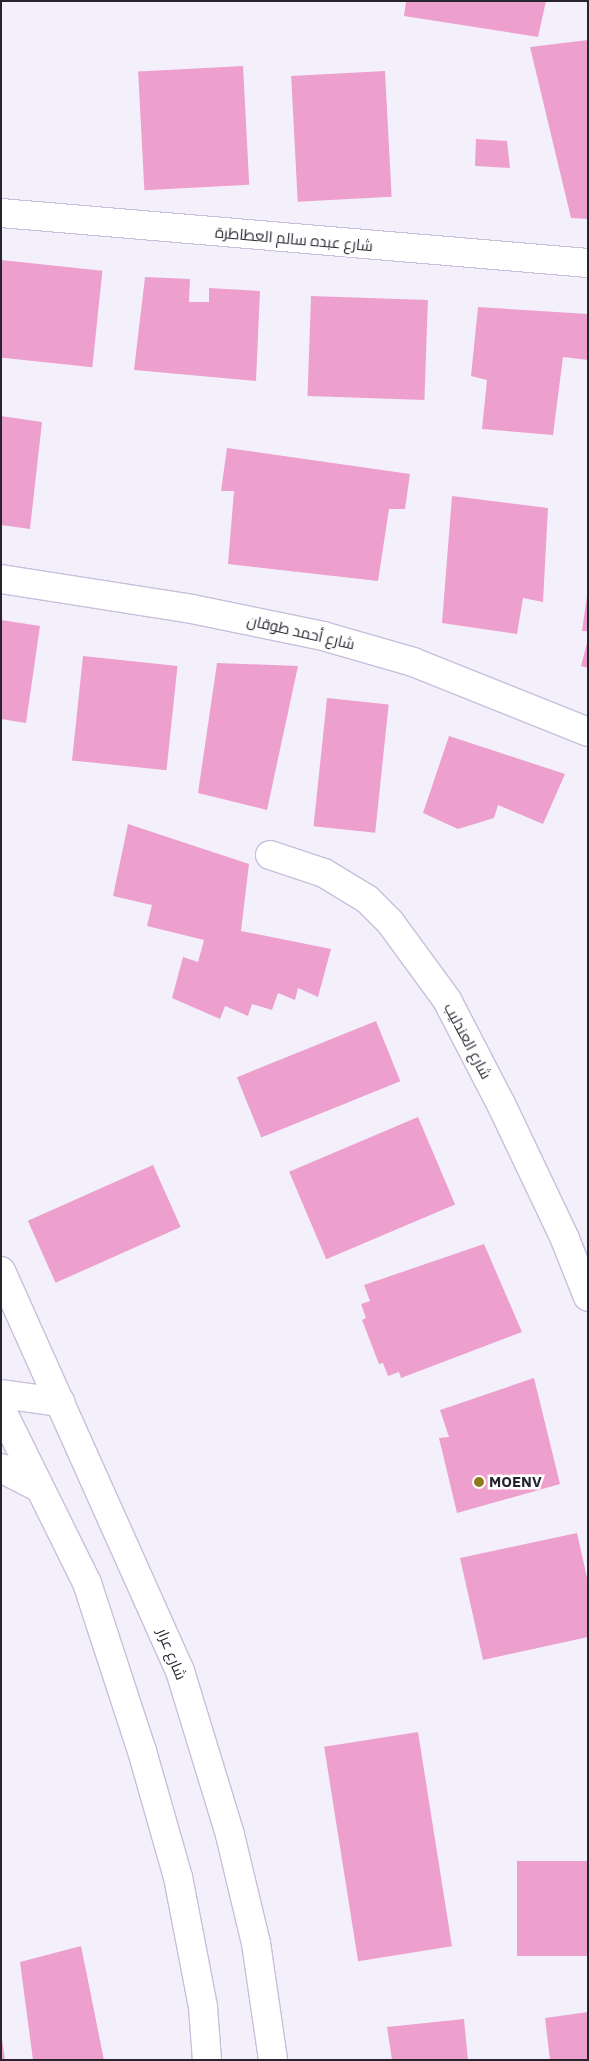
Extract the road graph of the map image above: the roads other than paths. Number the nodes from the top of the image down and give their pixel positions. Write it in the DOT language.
graph roads {
  1 [pos="1,212"];
  2 [pos="588,263"];
  3 [pos="1,579"];
  4 [pos="588,732"];
  5 [pos="270,855"];
  6 [pos="1,1271"];
  7 [pos="588,1297"];
  8 [pos="1,1394"];
  9 [pos="60,1402"];
  10 [pos="1,1409"];
  11 [pos="1,1468"];
  12 [pos="38,1487"];
  13 [pos="207,2060"];
  14 [pos="272,2060"];
  1 -- 2 [label="street, شارع عبده سالم العطاطرة"];
  3 -- 4 [label="street, شارع أحمد طوقان"];
  5 -- 7 [label="street, شارع العندليب"];
  6 -- 9 [label="street, شارع عرار"];
  8 -- 9 [label="street"];
  9 -- 14 [label="street, شارع عرار"];
  10 -- 12 [label="street"];
  11 -- 12 [label="street"];
  12 -- 13 [label="street"];
}
